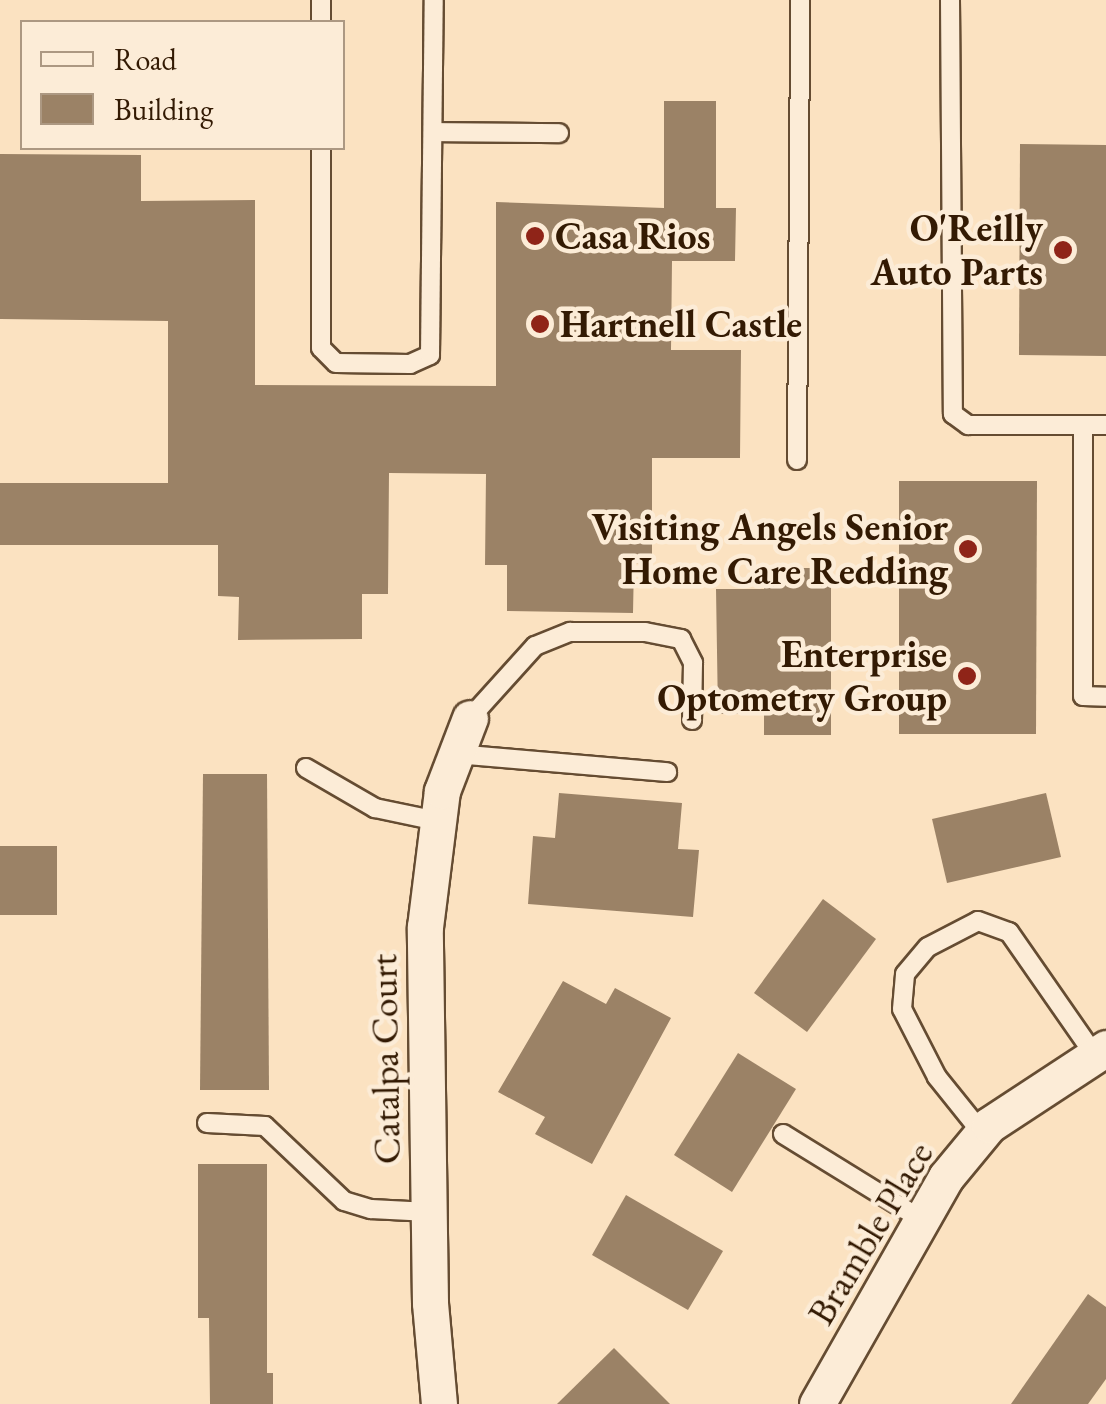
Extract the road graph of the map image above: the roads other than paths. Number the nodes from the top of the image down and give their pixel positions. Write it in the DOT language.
graph roads {
  1 [pos="434,0"];
  2 [pos="800,0"];
  3 [pos="950,0"];
  4 [pos="432,132"];
  5 [pos="560,133"];
  6 [pos="321,150"];
  7 [pos="1083,425"];
  8 [pos="1106,425"];
  9 [pos="798,460"];
  10 [pos="1106,697"];
  11 [pos="470,718"];
  12 [pos="692,720"];
  13 [pos="456,754"];
  14 [pos="306,768"];
  15 [pos="667,772"];
  16 [pos="437,820"];
  17 [pos="1099,1051"];
  18 [pos="207,1123"];
  19 [pos="982,1133"];
  20 [pos="783,1134"];
  21 [pos="429,1212"];
  22 [pos="922,1220"];
  23 [pos="439,1404"];
  24 [pos="817,1404"];
  1 -- 4 [label="lane"];
  2 -- 9 [label="lane"];
  3 -- 7 [label="lane"];
  4 -- 5 [label="lane"];
  4 -- 6 [label="lane"];
  7 -- 8 [label="lane"];
  7 -- 10 [label="lane"];
  11 -- 12 [label="lane"];
  11 -- 13 [label="street, Catalpa Court"];
  13 -- 15 [label="lane"];
  13 -- 16 [label="street, Catalpa Court"];
  14 -- 16 [label="lane"];
  16 -- 21 [label="street, Catalpa Court"];
  17 -- 19 [label="street, Bramble Place"];
  17 -- 19 [label="lane"];
  18 -- 21 [label="lane"];
  19 -- 22 [label="street, Bramble Place"];
  20 -- 22 [label="lane"];
  21 -- 23 [label="street, Catalpa Court"];
  22 -- 24 [label="street, Bramble Place"];
}
